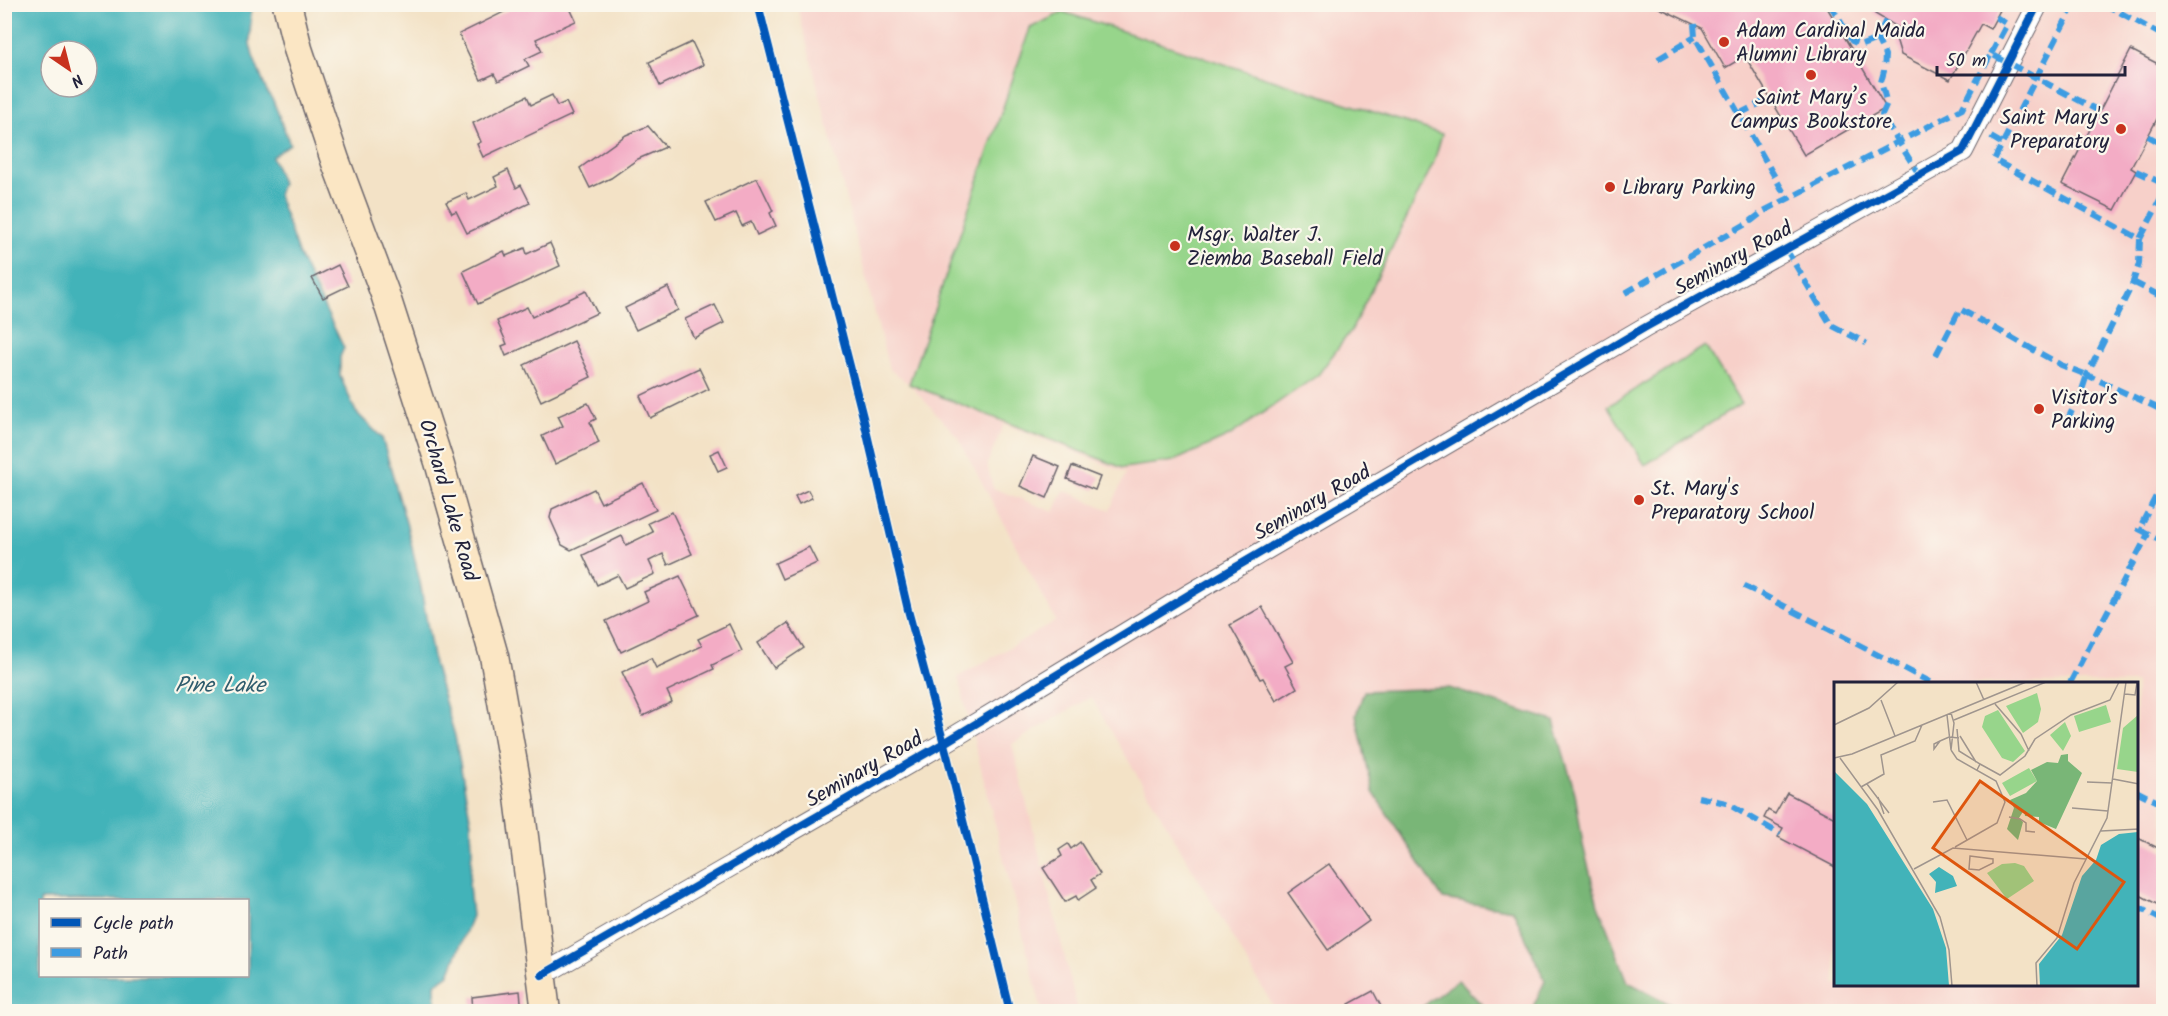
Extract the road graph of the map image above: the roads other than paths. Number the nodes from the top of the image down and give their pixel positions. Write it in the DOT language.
graph roads {
  1 [pos="287,4"];
  2 [pos="2038,4"];
  3 [pos="542,975"];
  4 [pos="546,1011"];
  1 -- 3 [label="main road, Orchard Lake Road"];
  2 -- 3 [label="street, Seminary Road"];
  3 -- 4 [label="main road, Orchard Lake Road"];
}
